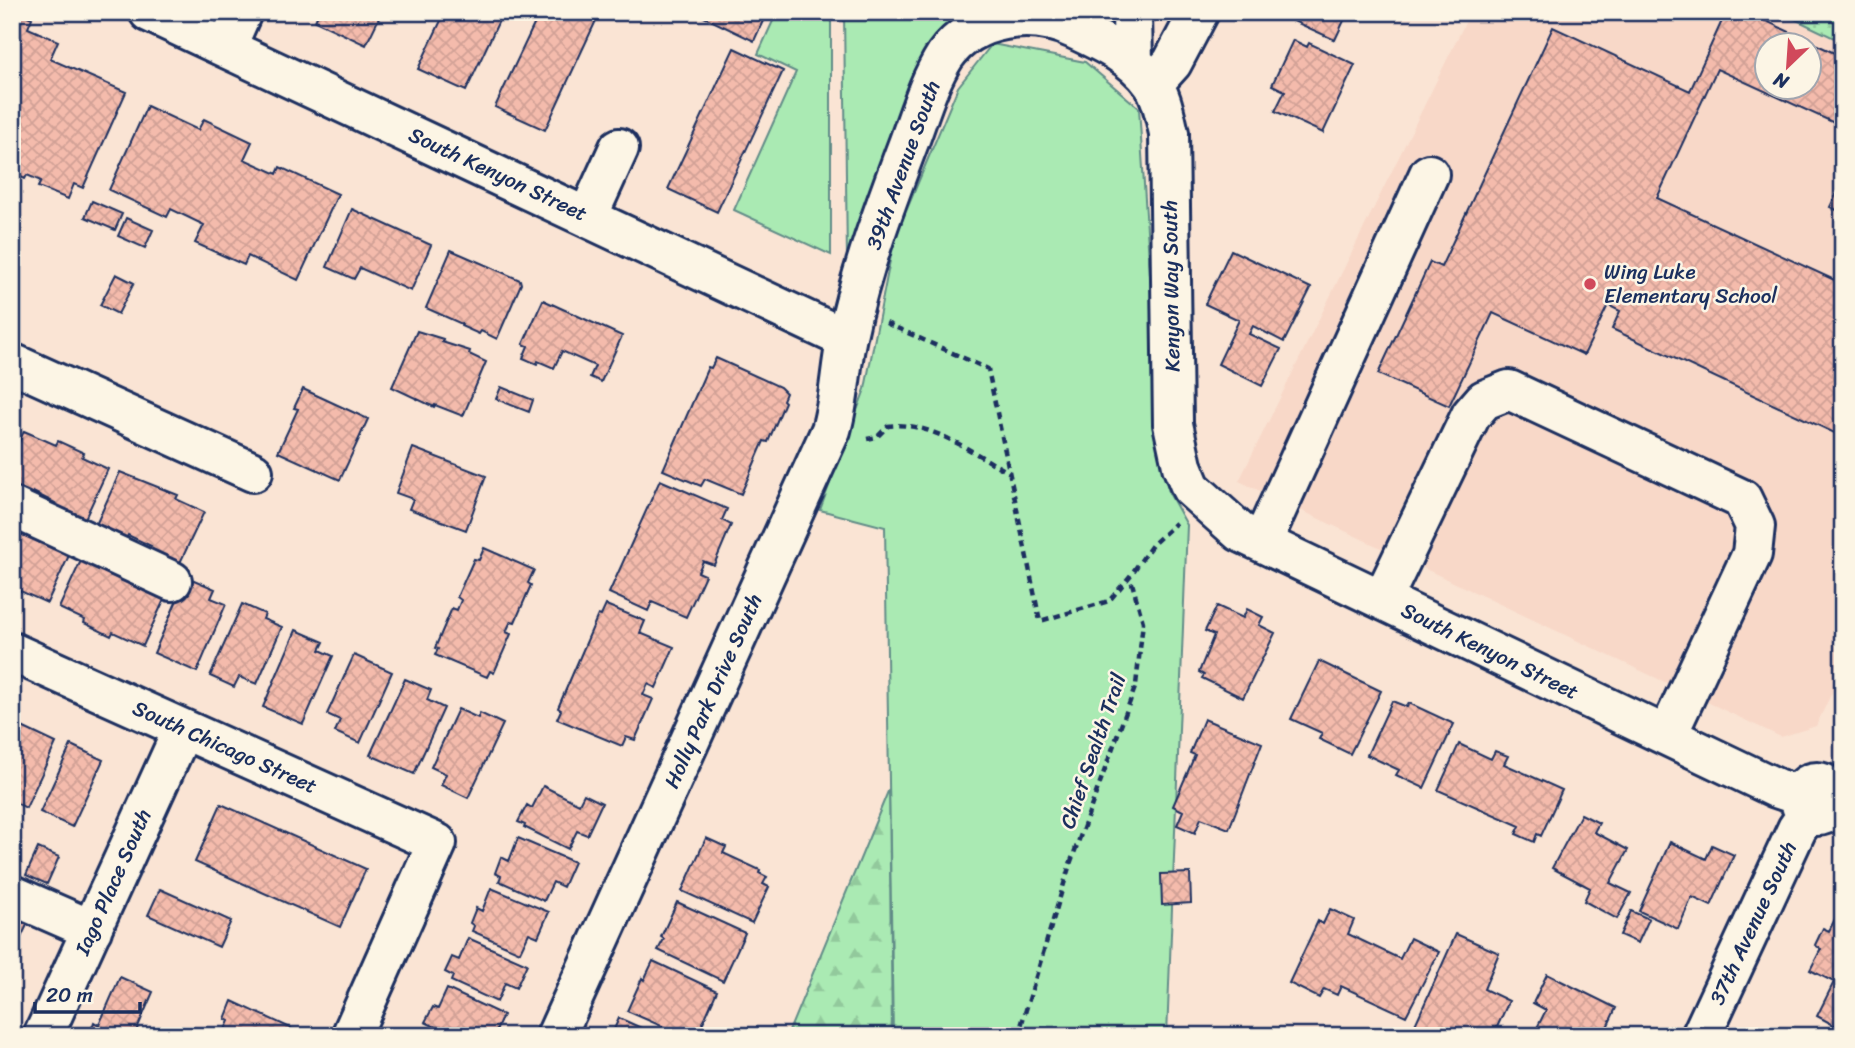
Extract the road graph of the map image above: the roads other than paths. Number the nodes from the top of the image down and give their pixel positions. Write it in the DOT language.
graph roads {
  1 [pos="149,12"];
  2 [pos="242,12"];
  3 [pos="1132,12"];
  4 [pos="1199,12"];
  5 [pos="226,48"];
  6 [pos="1143,74"];
  7 [pos="619,148"];
  8 [pos="1429,174"];
  9 [pos="588,216"];
  10 [pos="861,328"];
  11 [pos="12,363"];
  12 [pos="253,472"];
  13 [pos="1186,504"];
  14 [pos="12,507"];
  15 [pos="1262,542"];
  16 [pos="172,581"];
  17 [pos="1382,600"];
  18 [pos="12,652"];
  19 [pos="183,729"];
  20 [pos="1667,736"];
  21 [pos="1826,797"];
  22 [pos="12,895"];
  23 [pos="92,930"];
  24 [pos="43,1036"];
  25 [pos="351,1036"];
  26 [pos="556,1036"];
  27 [pos="1701,1036"];
  1 -- 5 [label="street, South Kenyon Street"];
  2 -- 5 [label="street"];
  3 -- 6 [label="street, Kenyon Way South"];
  4 -- 6 [label="street"];
  5 -- 9 [label="street, South Kenyon Street"];
  6 -- 10 [label="street, 39th Avenue South"];
  6 -- 13 [label="street, Kenyon Way South"];
  7 -- 9 [label="street"];
  8 -- 15 [label="street"];
  9 -- 10 [label="street, South Kenyon Street"];
  10 -- 26 [label="street, Holly Park Drive South"];
  11 -- 12 [label="street"];
  13 -- 15 [label="street, South Kenyon Street"];
  14 -- 16 [label="street"];
  15 -- 17 [label="street, South Kenyon Street"];
  17 -- 20 [label="street, South Kenyon Street"];
  17 -- 20 [label="street"];
  18 -- 19 [label="street, South Chicago Street"];
  19 -- 23 [label="street, Iago Place South"];
  19 -- 25 [label="street, South Chicago Street"];
  20 -- 21 [label="street, South Kenyon Street"];
  21 -- 27 [label="street, 37th Avenue South"];
  22 -- 23 [label="street"];
  23 -- 24 [label="street, Iago Place South"];
}
